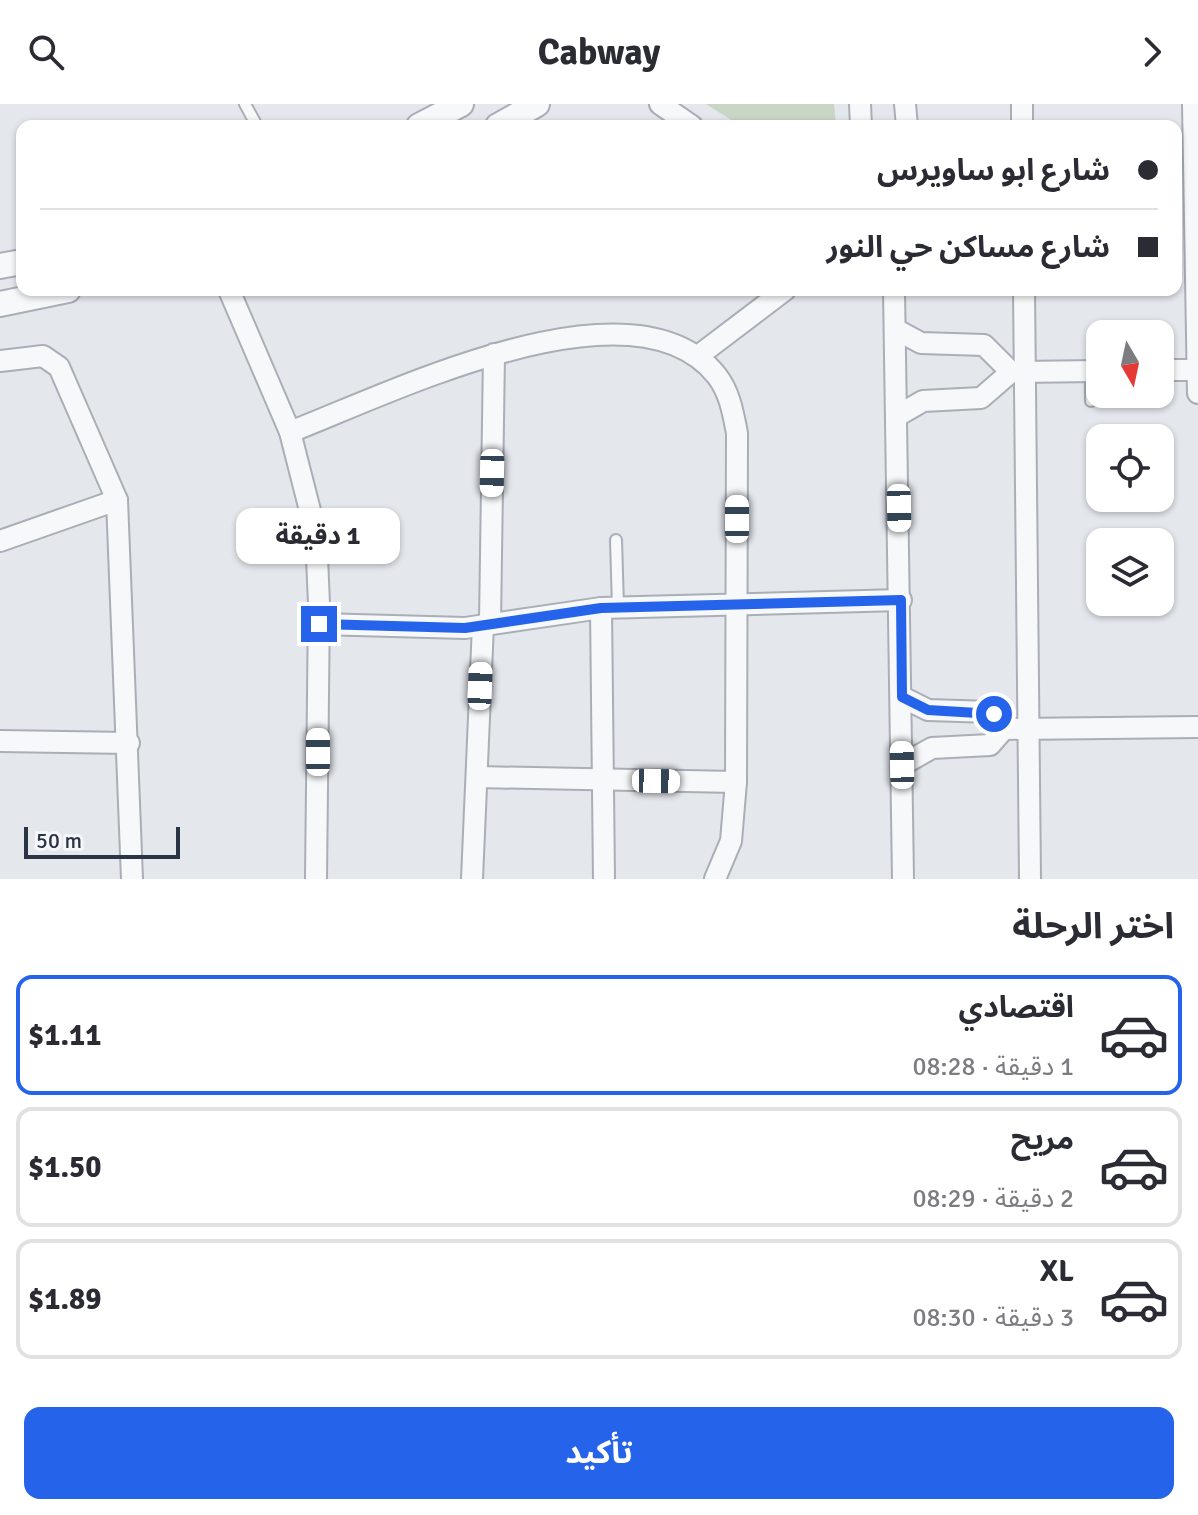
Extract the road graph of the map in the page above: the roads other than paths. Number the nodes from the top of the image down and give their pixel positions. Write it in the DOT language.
graph roads {
  1 [pos="461,104"];
  2 [pos="537,104"];
  3 [pos="660,104"];
  4 [pos="1193,104"];
  5 [pos="430,120"];
  6 [pos="509,120"];
  7 [pos="683,120"];
  8 [pos="39,296"];
  9 [pos="232,296"];
  10 [pos="777,296"];
  11 [pos="894,296"];
  12 [pos="1024,296"];
  13 [pos="0,304"];
  14 [pos="895,329"];
  15 [pos="494,354"];
  16 [pos="698,356"];
  17 [pos="0,361"];
  18 [pos="1174,370"];
  19 [pos="1198,370"];
  20 [pos="1086,371"];
  21 [pos="1018,372"];
  22 [pos="1198,393"];
  23 [pos="897,416"];
  24 [pos="290,432"];
  25 [pos="117,500"];
  26 [pos="616,540"];
  27 [pos="0,541"];
  28 [pos="901,600"];
  29 [pos="737,605"];
  30 [pos="609,608"];
  31 [pos="487,623"];
  32 [pos="319,624"];
  33 [pos="902,697"];
  34 [pos="1198,727"];
  35 [pos="1004,729"];
  36 [pos="1029,729"];
  37 [pos="0,741"];
  38 [pos="129,743"];
  39 [pos="902,765"];
  40 [pos="477,777"];
  41 [pos="603,780"];
  42 [pos="736,782"];
  43 [pos="723,876"];
  44 [pos="132,879"];
  45 [pos="316,879"];
  46 [pos="472,879"];
  47 [pos="604,879"];
  48 [pos="903,879"];
  49 [pos="1030,879"];
  1 -- 5 [label="street"];
  2 -- 6 [label="street"];
  3 -- 7 [label="street"];
  4 -- 19 [label="street"];
  8 -- 13 [label="street"];
  9 -- 24 [label="street"];
  10 -- 16 [label="street"];
  11 -- 14 [label="street"];
  12 -- 21 [label="street"];
  14 -- 21 [label="street"];
  14 -- 23 [label="street"];
  15 -- 16 [label="street"];
  15 -- 24 [label="street"];
  15 -- 31 [label="street"];
  16 -- 29 [label="street"];
  17 -- 25 [label="street"];
  18 -- 19 [label="street"];
  19 -- 22 [label="street"];
  20 -- 21 [label="street"];
  21 -- 23 [label="street"];
  21 -- 36 [label="street"];
  23 -- 28 [label="street"];
  24 -- 32 [label="street"];
  25 -- 27 [label="street"];
  25 -- 38 [label="street"];
  26 -- 30 [label="lane"];
  28 -- 29 [label="street"];
  28 -- 33 [label="street"];
  29 -- 30 [label="street"];
  29 -- 42 [label="street"];
  30 -- 31 [label="street"];
  30 -- 41 [label="street"];
  31 -- 32 [label="street"];
  31 -- 40 [label="street"];
  32 -- 45 [label="street"];
  33 -- 35 [label="street"];
  33 -- 39 [label="street"];
  34 -- 36 [label="street"];
  35 -- 36 [label="street"];
  35 -- 39 [label="street"];
  36 -- 49 [label="street"];
  37 -- 38 [label="street"];
  38 -- 44 [label="street"];
  39 -- 48 [label="street"];
  40 -- 41 [label="street"];
  40 -- 46 [label="street"];
  41 -- 42 [label="street"];
  41 -- 47 [label="street"];
  42 -- 43 [label="street"];
}
